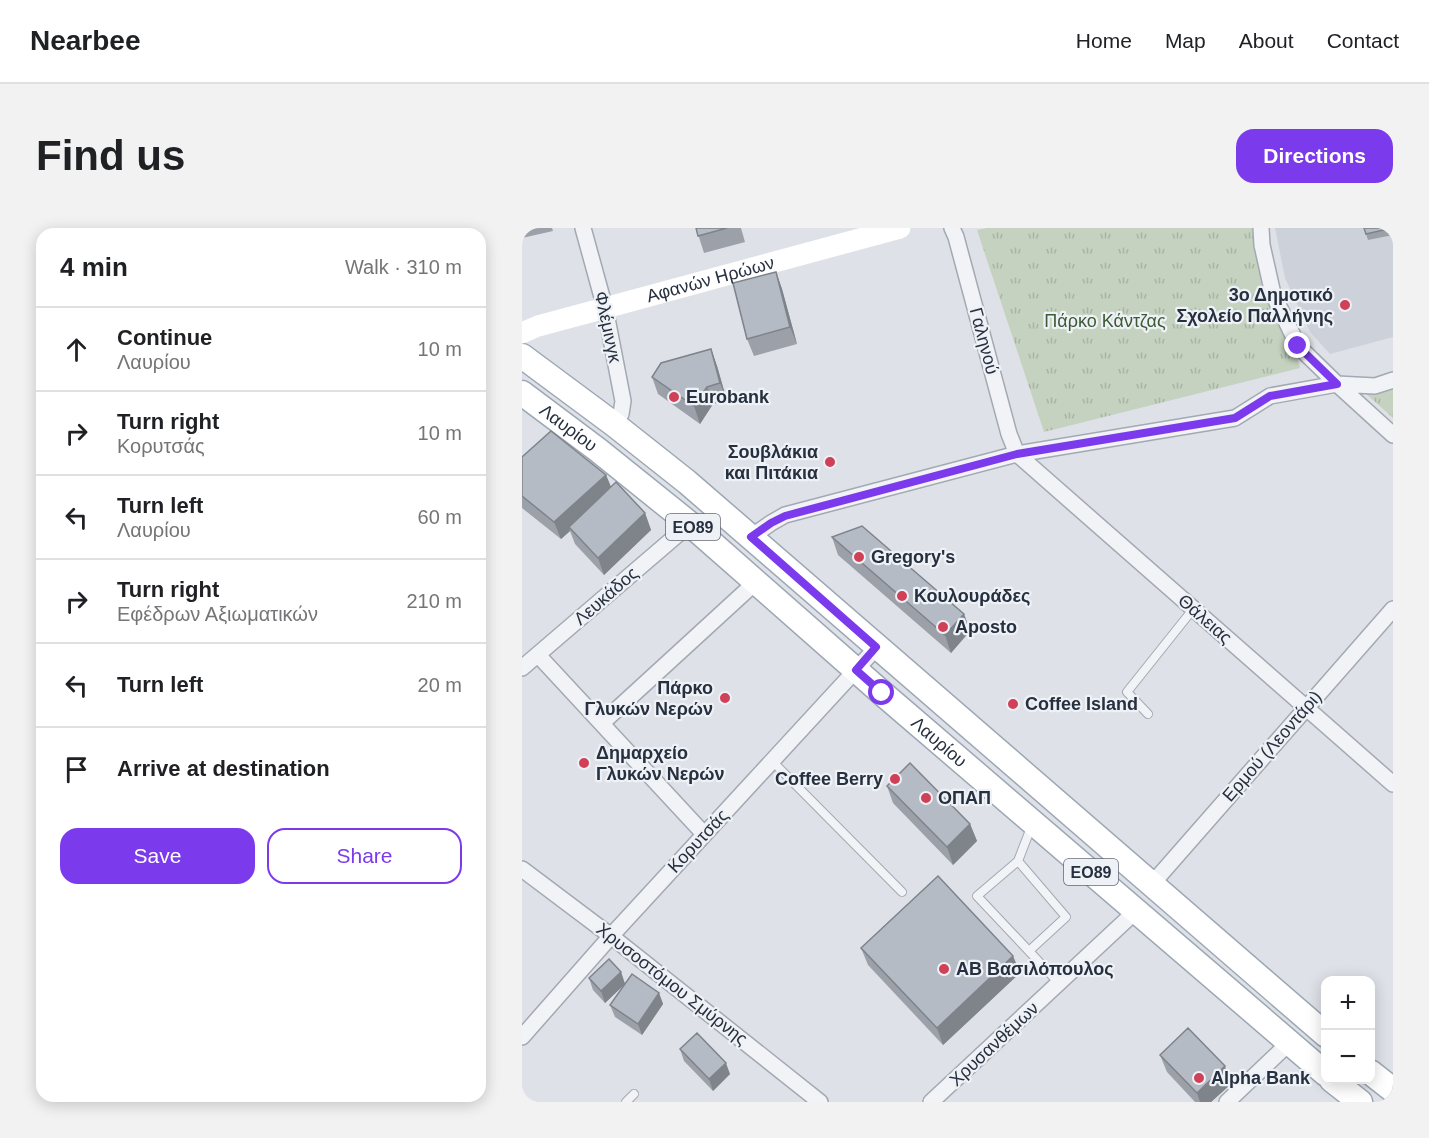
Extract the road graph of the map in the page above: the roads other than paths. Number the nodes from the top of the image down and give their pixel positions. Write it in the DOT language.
graph roads {
  1 [pos="584,228"];
  2 [pos="900,228"];
  3 [pos="952,228"];
  4 [pos="1261,228"];
  5 [pos="605,308"];
  6 [pos="522,333"];
  7 [pos="522,356"];
  8 [pos="1393,380"];
  9 [pos="1337,384"];
  10 [pos="522,393"];
  11 [pos="615,425"];
  12 [pos="1393,435"];
  13 [pos="1017,454"];
  14 [pos="690,524"];
  15 [pos="751,537"];
  16 [pos="757,581"];
  17 [pos="1194,608"];
  18 [pos="1393,609"];
  19 [pos="876,647"];
  20 [pos="538,655"];
  21 [pos="522,668"];
  22 [pos="856,670"];
  23 [pos="1306,707"];
  24 [pos="1148,714"];
  25 [pos="602,723"];
  26 [pos="772,761"];
  27 [pos="1393,784"];
  28 [pos="1033,823"];
  29 [pos="704,834"];
  30 [pos="1018,861"];
  31 [pos="522,869"];
  32 [pos="1152,884"];
  33 [pos="902,892"];
  34 [pos="1136,911"];
  35 [pos="611,936"];
  36 [pos="1029,951"];
  37 [pos="1059,983"];
  38 [pos="1321,1031"];
  39 [pos="522,1037"];
  40 [pos="1289,1043"];
  41 [pos="1321,1070"];
  42 [pos="1375,1075"];
  43 [pos="1337,1084"];
  44 [pos="1393,1090"];
  45 [pos="634,1094"];
  46 [pos="626,1102"];
  47 [pos="820,1102"];
  48 [pos="931,1102"];
  49 [pos="1227,1102"];
  50 [pos="1360,1102"];
  1 -- 5 [label="street, Φλέμινγκ"];
  2 -- 5 [label="street, Αφανών Ηρώων"];
  3 -- 13 [label="street, Γαληνού"];
  4 -- 9 [label="street"];
  5 -- 6 [label="street, Αφανών Ηρώων"];
  5 -- 11 [label="street, Φλέμινγκ"];
  7 -- 11 [label="main road, Λαυρίου / ΕΟ89"];
  8 -- 9 [label="street"];
  9 -- 12 [label="street"];
  9 -- 13 [label="street"];
  10 -- 14 [label="main road, Λαυρίου / ΕΟ89"];
  11 -- 15 [label="main road, Λαυρίου / ΕΟ89"];
  13 -- 15 [label="street"];
  13 -- 17 [label="street, Θάλειας"];
  14 -- 16 [label="main road, Λαυρίου / ΕΟ89"];
  14 -- 20 [label="street, Λευκάδος"];
  15 -- 19 [label="main road, Λαυρίου / ΕΟ89"];
  16 -- 22 [label="main road, Λαυρίου / ΕΟ89"];
  16 -- 25 [label="street"];
  17 -- 23 [label="street, Θάλειας"];
  17 -- 24 [label="lane"];
  18 -- 23 [label="street, Ερμού (Λεοντάρι)"];
  19 -- 22 [label="street, Κορυτσάς"];
  19 -- 32 [label="main road, Λαυρίου / ΕΟ89"];
  20 -- 21 [label="street, Λευκάδος"];
  20 -- 25 [label="street"];
  22 -- 26 [label="street, Κορυτσάς"];
  22 -- 28 [label="main road, Λαυρίου / ΕΟ89"];
  23 -- 27 [label="street, Θάλειας"];
  23 -- 32 [label="street, Ερμού (Λεοντάρι)"];
  25 -- 29 [label="street"];
  26 -- 29 [label="street, Κορυτσάς"];
  26 -- 33 [label="lane"];
  28 -- 30 [label="lane"];
  28 -- 34 [label="main road, Λαυρίου / ΕΟ89"];
  29 -- 35 [label="street, Κορυτσάς"];
  30 -- 36 [label="lane"];
  30 -- 36 [label="lane"];
  31 -- 35 [label="street, Χρυσοστόμου Σμύρνης"];
  32 -- 38 [label="main road, Λαυρίου / ΕΟ89"];
  34 -- 37 [label="street, Χρυσανθέμων"];
  34 -- 40 [label="main road, Λαυρίου / ΕΟ89"];
  35 -- 39 [label="street, Κορυτσάς"];
  35 -- 47 [label="street, Χρυσοστόμου Σμύρνης"];
  36 -- 37 [label="lane"];
  37 -- 48 [label="street, Χρυσανθέμων"];
  40 -- 41 [label="main road, Λαυρίου / ΕΟ89"];
  40 -- 49 [label="street"];
  42 -- 44 [label="main road"];
  43 -- 50 [label="main road"];
  45 -- 46 [label="lane"];
}
